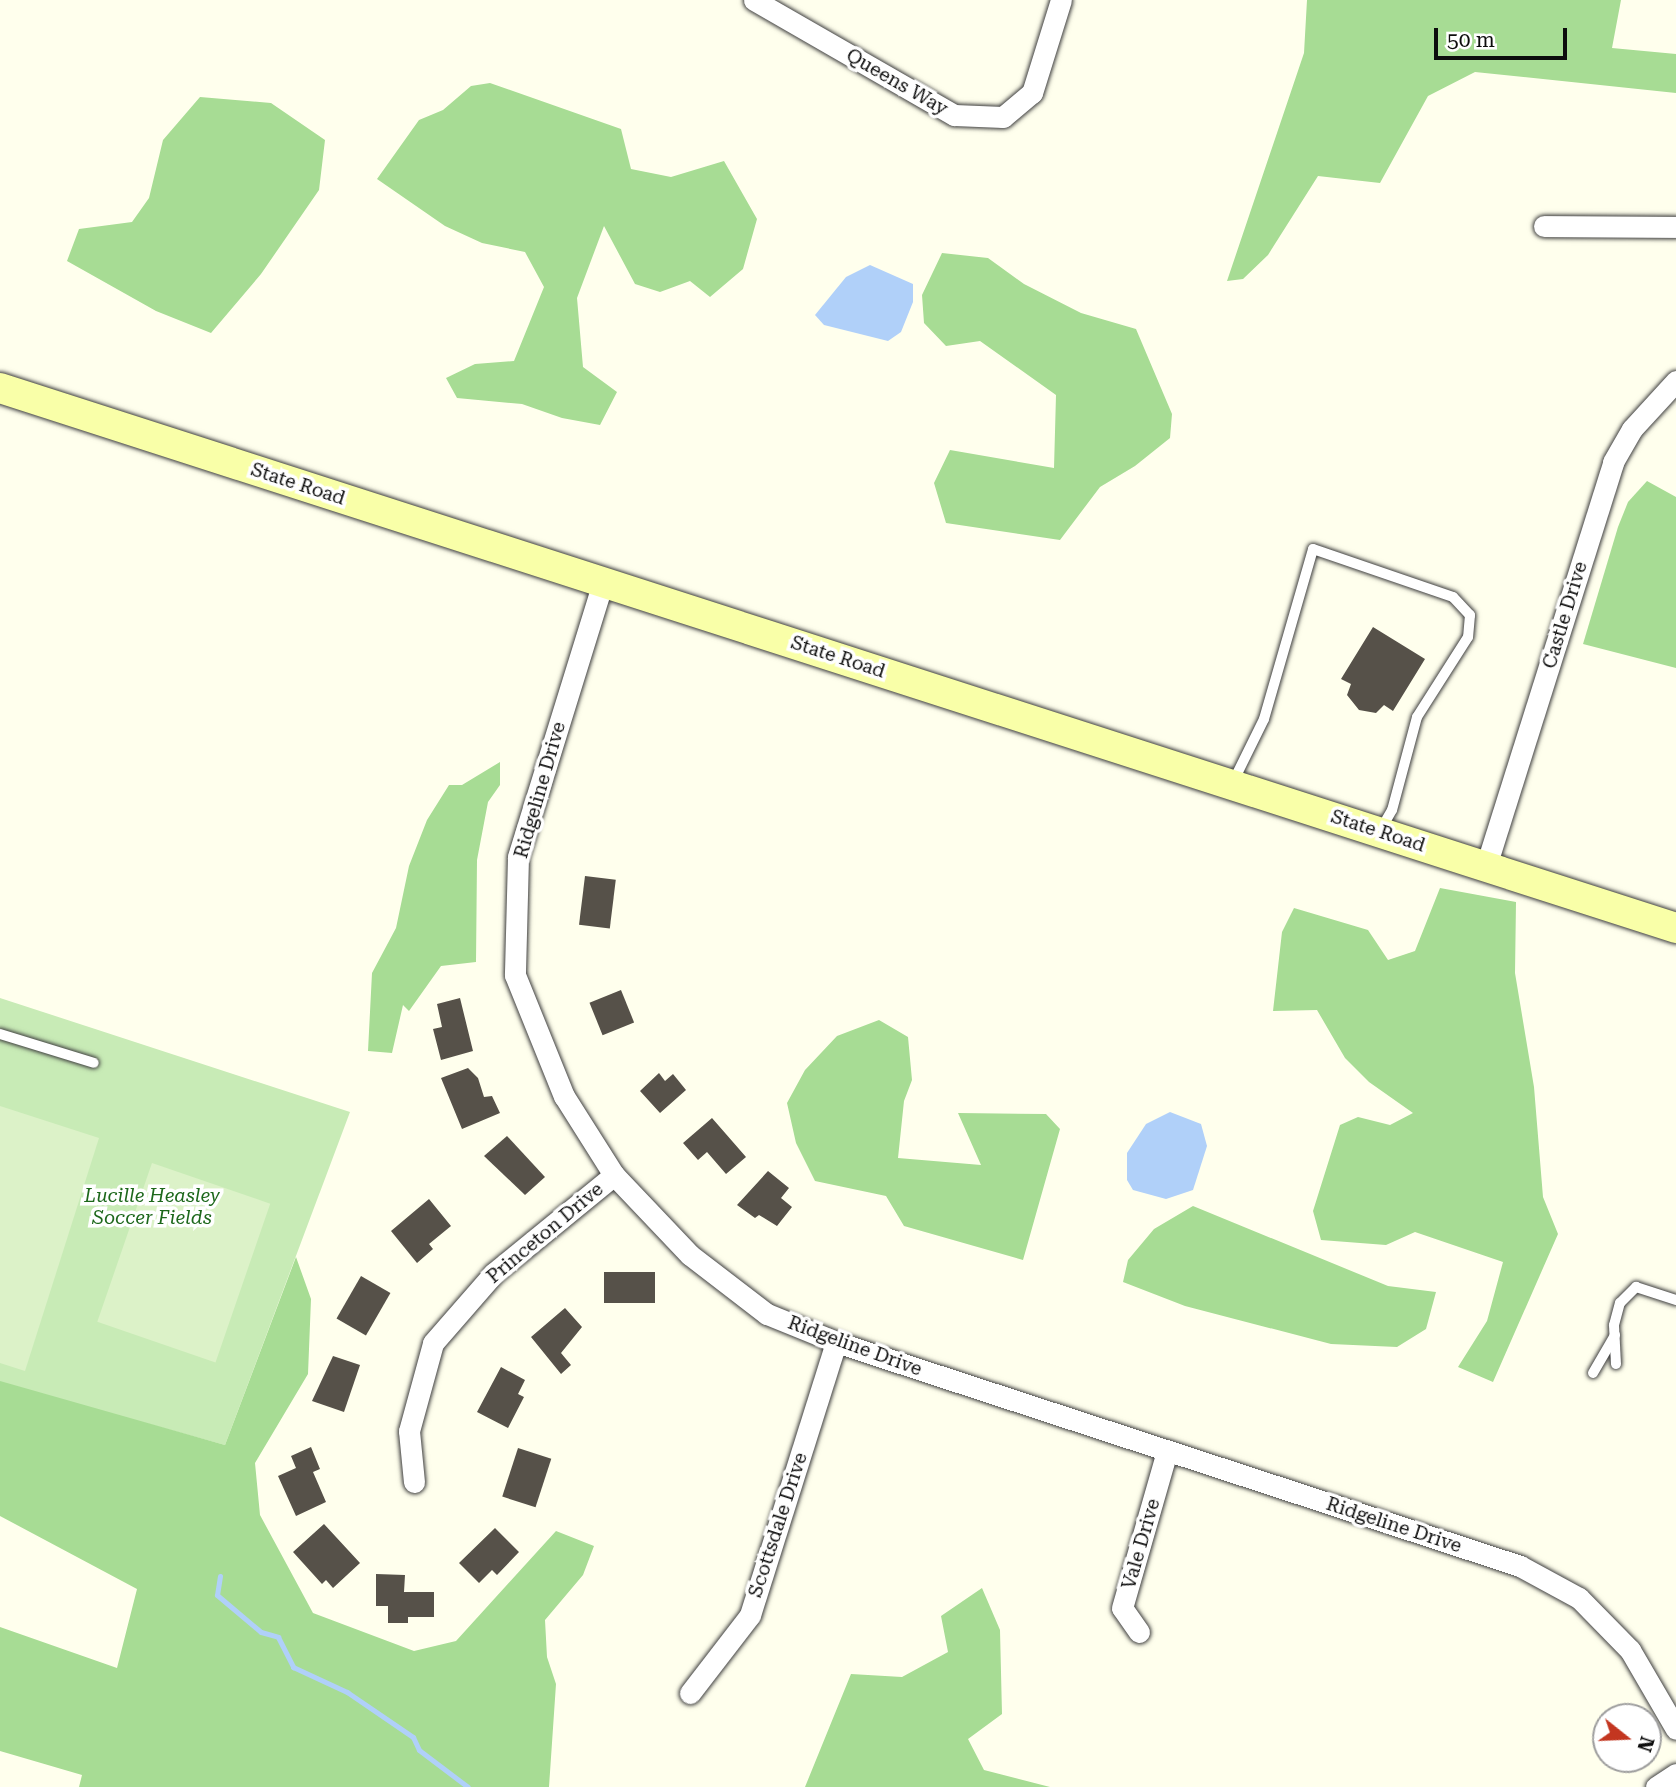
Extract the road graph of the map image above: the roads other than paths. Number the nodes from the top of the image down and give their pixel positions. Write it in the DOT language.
graph roads {
  1 [pos="754,0"];
  2 [pos="1061,0"];
  3 [pos="1544,226"];
  4 [pos="1676,227"];
  5 [pos="1676,381"];
  6 [pos="0,388"];
  7 [pos="603,582"];
  8 [pos="1233,784"];
  9 [pos="1380,832"];
  10 [pos="1486,866"];
  11 [pos="1676,928"];
  12 [pos="0,1034"];
  13 [pos="94,1063"];
  14 [pos="614,1175"];
  15 [pos="1676,1300"];
  16 [pos="1615,1335"];
  17 [pos="836,1342"];
  18 [pos="1616,1364"];
  19 [pos="1593,1373"];
  20 [pos="1167,1451"];
  21 [pos="414,1482"];
  22 [pos="1139,1632"];
  23 [pos="690,1693"];
  24 [pos="1676,1729"];
  25 [pos="1676,1774"];
  26 [pos="1656,1787"];
  1 -- 2 [label="street, Queens Way"];
  3 -- 4 [label="street"];
  5 -- 10 [label="street, Castle Drive"];
  6 -- 7 [label="main road, State Road"];
  7 -- 8 [label="main road, State Road"];
  7 -- 14 [label="street, Ridgeline Drive"];
  8 -- 9 [label="main road, State Road"];
  8 -- 9 [label="lane"];
  9 -- 10 [label="main road, State Road"];
  10 -- 11 [label="main road, State Road"];
  12 -- 13 [label="lane"];
  14 -- 17 [label="street, Ridgeline Drive"];
  14 -- 21 [label="street, Princeton Drive"];
  15 -- 16 [label="lane"];
  16 -- 18 [label="lane"];
  16 -- 19 [label="lane"];
  17 -- 20 [label="street, Ridgeline Drive"];
  17 -- 23 [label="street, Scottsdale Drive"];
  20 -- 22 [label="street, Vale Drive"];
  20 -- 24 [label="street, Ridgeline Drive"];
  25 -- 26 [label="street"];
}
